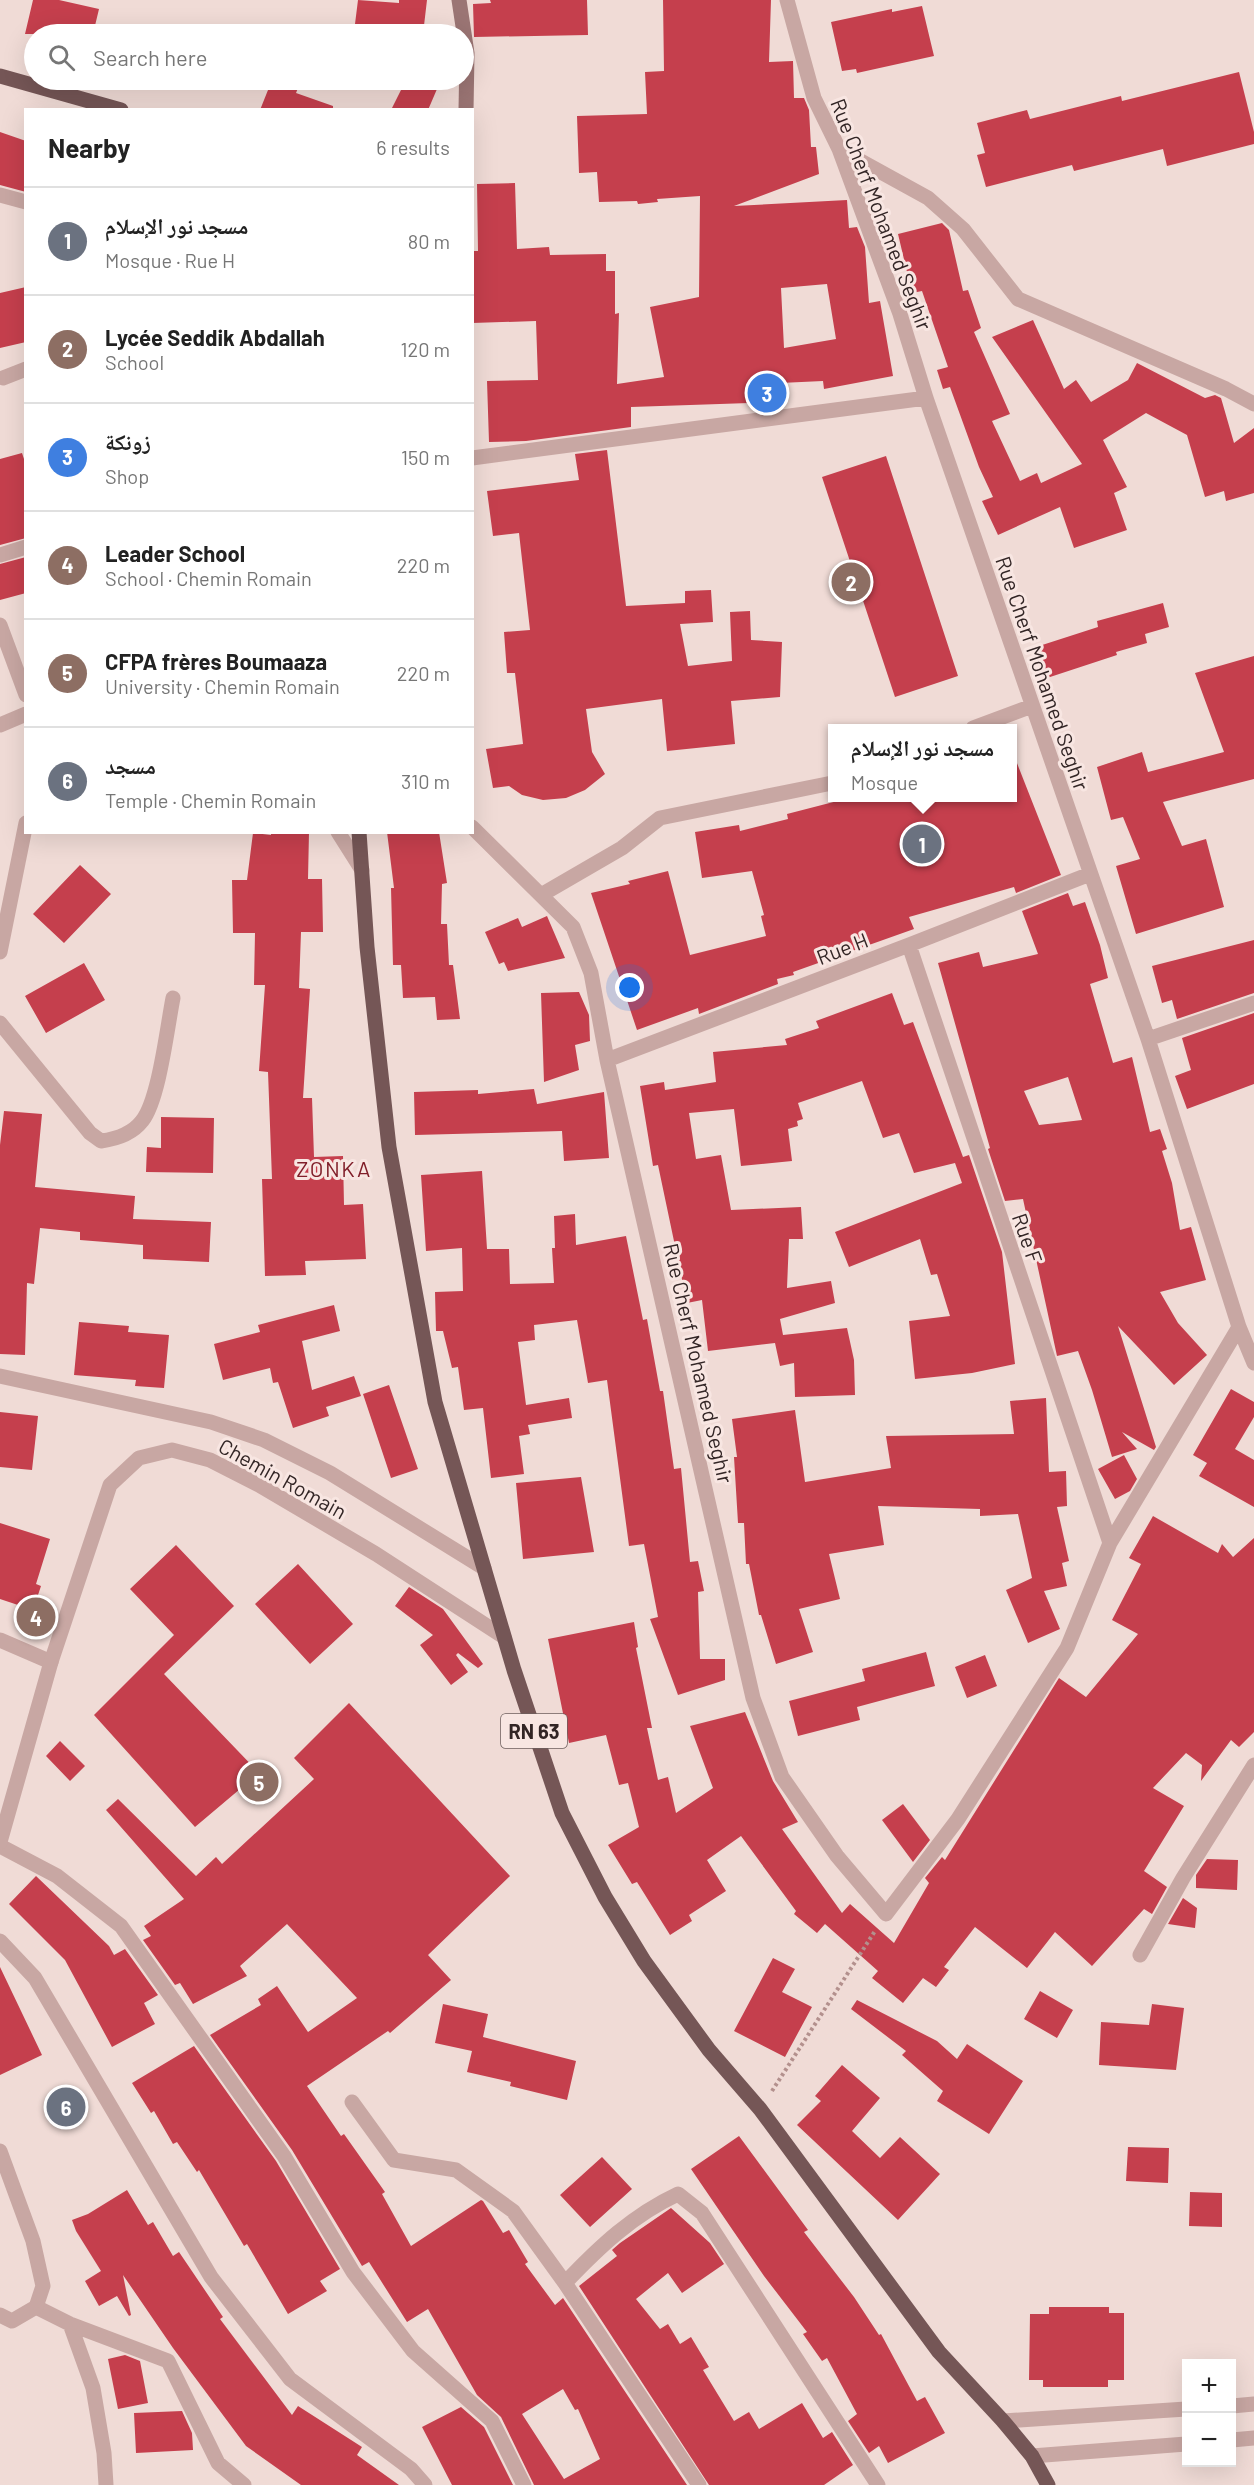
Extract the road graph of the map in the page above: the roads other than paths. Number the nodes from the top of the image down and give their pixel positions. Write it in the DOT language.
graph roads {
  1 [pos="459,0"];
  2 [pos="787,0"];
  3 [pos="463,24"];
  4 [pos="0,76"];
  5 [pos="24,83"];
  6 [pos="50,90"];
  7 [pos="466,90"];
  8 [pos="114,108"];
  9 [pos="466,108"];
  10 [pos="839,150"];
  11 [pos="0,195"];
  12 [pos="24,201"];
  13 [pos="24,370"];
  14 [pos="3,378"];
  15 [pos="926,398"];
  16 [pos="1254,404"];
  17 [pos="474,458"];
  18 [pos="24,548"];
  19 [pos="0,555"];
  20 [pos="0,625"];
  21 [pos="24,690"];
  22 [pos="1032,706"];
  23 [pos="24,715"];
  24 [pos="0,724"];
  25 [pos="986,724"];
  26 [pos="828,784"];
  27 [pos="474,829"];
  28 [pos="24,834"];
  29 [pos="339,834"];
  30 [pos="359,834"];
  31 [pos="362,870"];
  32 [pos="1090,874"];
  33 [pos="541,896"];
  34 [pos="909,945"];
  35 [pos="0,952"];
  36 [pos="173,998"];
  37 [pos="1254,1003"];
  38 [pos="0,1023"];
  39 [pos="1148,1039"];
  40 [pos="608,1060"];
  41 [pos="1239,1326"];
  42 [pos="1254,1363"];
  43 [pos="0,1376"];
  44 [pos="1110,1543"];
  45 [pos="484,1568"];
  46 [pos="504,1637"];
  47 [pos="0,1640"];
  48 [pos="51,1662"];
  49 [pos="1254,1765"];
  50 [pos="0,1844"];
  51 [pos="0,1941"];
  52 [pos="1140,1955"];
  53 [pos="352,2102"];
  54 [pos="0,2151"];
  55 [pos="565,2283"];
  56 [pos="36,2307"];
  57 [pos="0,2315"];
  58 [pos="70,2324"];
  59 [pos="1254,2404"];
  60 [pos="1236,2406"];
  61 [pos="1182,2409"];
  62 [pos="1003,2421"];
  63 [pos="1254,2438"];
  64 [pos="1236,2440"];
  65 [pos="1182,2444"];
  66 [pos="1032,2456"];
  67 [pos="106,2485"];
  68 [pos="244,2485"];
  69 [pos="425,2485"];
  70 [pos="524,2485"];
  71 [pos="699,2485"];
  72 [pos="878,2485"];
  73 [pos="1048,2485"];
  1 -- 3 [label="main road"];
  2 -- 10 [label="street, Rue Cherf Mohamed Seghir"];
  4 -- 5 [label="main road"];
  6 -- 8 [label="main road"];
  7 -- 9 [label="main road"];
  10 -- 15 [label="street, Rue Cherf Mohamed Seghir"];
  10 -- 16 [label="street"];
  11 -- 12 [label="street"];
  13 -- 14 [label="street"];
  15 -- 17 [label="street"];
  15 -- 22 [label="street, Rue Cherf Mohamed Seghir"];
  18 -- 19 [label="street"];
  20 -- 21 [label="street"];
  22 -- 25 [label="street"];
  22 -- 32 [label="street, Rue Cherf Mohamed Seghir"];
  23 -- 24 [label="street"];
  26 -- 33 [label="street"];
  27 -- 33 [label="street, Rue Cherf Mohamed Seghir"];
  28 -- 35 [label="street"];
  29 -- 31 [label="street"];
  30 -- 31 [label="main road, RN 63"];
  31 -- 45 [label="main road, RN 63"];
  32 -- 34 [label="street, Rue H"];
  32 -- 39 [label="street, Rue Cherf Mohamed Seghir"];
  33 -- 40 [label="street, Rue Cherf Mohamed Seghir"];
  34 -- 40 [label="street, Rue H"];
  34 -- 44 [label="street, Rue F"];
  36 -- 38 [label="street"];
  37 -- 39 [label="street"];
  39 -- 41 [label="street, Rue Cherf Mohamed Seghir"];
  40 -- 44 [label="street, Rue Cherf Mohamed Seghir"];
  41 -- 42 [label="street, Rue Cherf Mohamed Seghir"];
  41 -- 44 [label="street"];
  43 -- 45 [label="street"];
  45 -- 46 [label="main road, RN 63"];
  46 -- 48 [label="street, Chemin Romain"];
  46 -- 62 [label="main road, RN 63"];
  47 -- 48 [label="street"];
  48 -- 50 [label="street, Chemin Romain"];
  49 -- 52 [label="street"];
  50 -- 70 [label="street"];
  51 -- 69 [label="street"];
  53 -- 55 [label="street"];
  54 -- 56 [label="street"];
  55 -- 71 [label="street"];
  55 -- 72 [label="street"];
  56 -- 57 [label="street"];
  56 -- 58 [label="street"];
  58 -- 67 [label="street"];
  58 -- 68 [label="street"];
  59 -- 60 [label="street"];
  61 -- 62 [label="street"];
  62 -- 66 [label="main road, RN 63"];
  63 -- 64 [label="street"];
  65 -- 66 [label="street"];
  66 -- 73 [label="main road, RN 63"];
}
